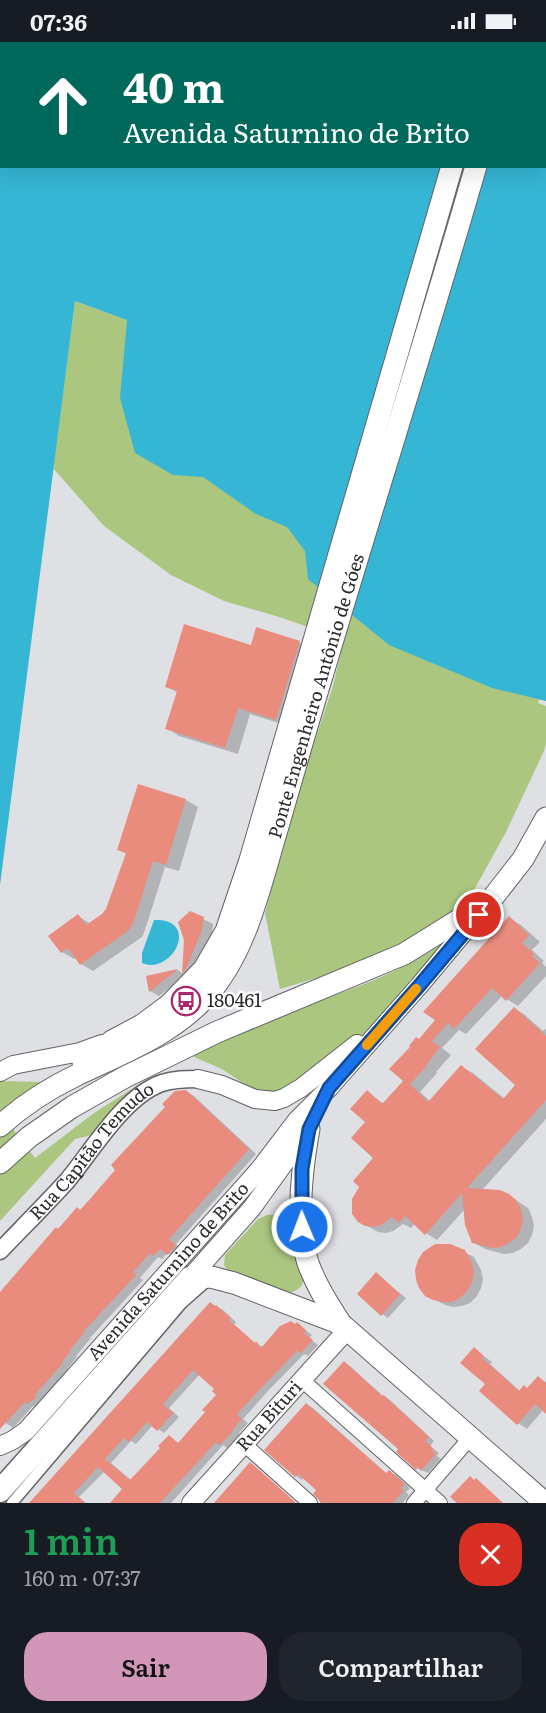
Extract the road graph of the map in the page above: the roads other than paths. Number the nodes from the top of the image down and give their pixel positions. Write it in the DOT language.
graph roads {
  1 [pos="451,168"];
  2 [pos="475,168"];
  3 [pos="313,671"];
  4 [pos="546,818"];
  5 [pos="491,900"];
  6 [pos="392,1016"];
  7 [pos="112,1041"];
  8 [pos="0,1072"];
  9 [pos="198,1078"];
  10 [pos="329,1088"];
  11 [pos="43,1094"];
  12 [pos="5,1122"];
  13 [pos="309,1129"];
  14 [pos="0,1163"];
  15 [pos="0,1251"];
  16 [pos="201,1277"];
  17 [pos="344,1327"];
  18 [pos="302,1380"];
  19 [pos="470,1438"];
  20 [pos="244,1444"];
  21 [pos="0,1446"];
  22 [pos="425,1490"];
  23 [pos="0,1491"];
  24 [pos="12,1503"];
  25 [pos="191,1503"];
  26 [pos="310,1503"];
  27 [pos="414,1503"];
  28 [pos="440,1503"];
  29 [pos="545,1503"];
  1 -- 3 [label="main road, Ponte Engenheiro Antônio de Góes"];
  2 -- 3 [label="main road, Ponte Engenheiro Antônio de Góes"];
  3 -- 7 [label="main road, Ponte Engenheiro Antônio de Góes"];
  3 -- 11 [label="main road, Ponte Engenheiro Antônio de Góes"];
  4 -- 5 [label="main road, Avenida Saturnino de Brito"];
  5 -- 6 [label="main road, Avenida Saturnino de Brito"];
  5 -- 14 [label="main road"];
  6 -- 9 [label="main road"];
  6 -- 10 [label="main road, Avenida Saturnino de Brito"];
  7 -- 8 [label="main road"];
  7 -- 11 [label="main road, Ponte Engenheiro Antônio de Góes"];
  9 -- 15 [label="street, Rua Capitão Temudo"];
  10 -- 13 [label="main road, Avenida Saturnino de Brito"];
  10 -- 21 [label="main road, Avenida Saturnino de Brito"];
  11 -- 12 [label="main road, Ponte Engenheiro Antônio de Góes"];
  13 -- 16 [label="main road, Avenida Saturnino de Brito"];
  13 -- 17 [label="main road"];
  16 -- 17 [label="main road"];
  16 -- 23 [label="highway"];
  16 -- 24 [label="street, Avenida Saturnino de Brito"];
  17 -- 18 [label="main road, Rua Bituri"];
  17 -- 19 [label="main road"];
  18 -- 20 [label="main road, Rua Bituri"];
  18 -- 22 [label="street"];
  19 -- 22 [label="street"];
  19 -- 29 [label="main road"];
  20 -- 25 [label="main road, Rua Bituri"];
  20 -- 26 [label="street"];
  22 -- 27 [label="street"];
  22 -- 28 [label="street"];
}
